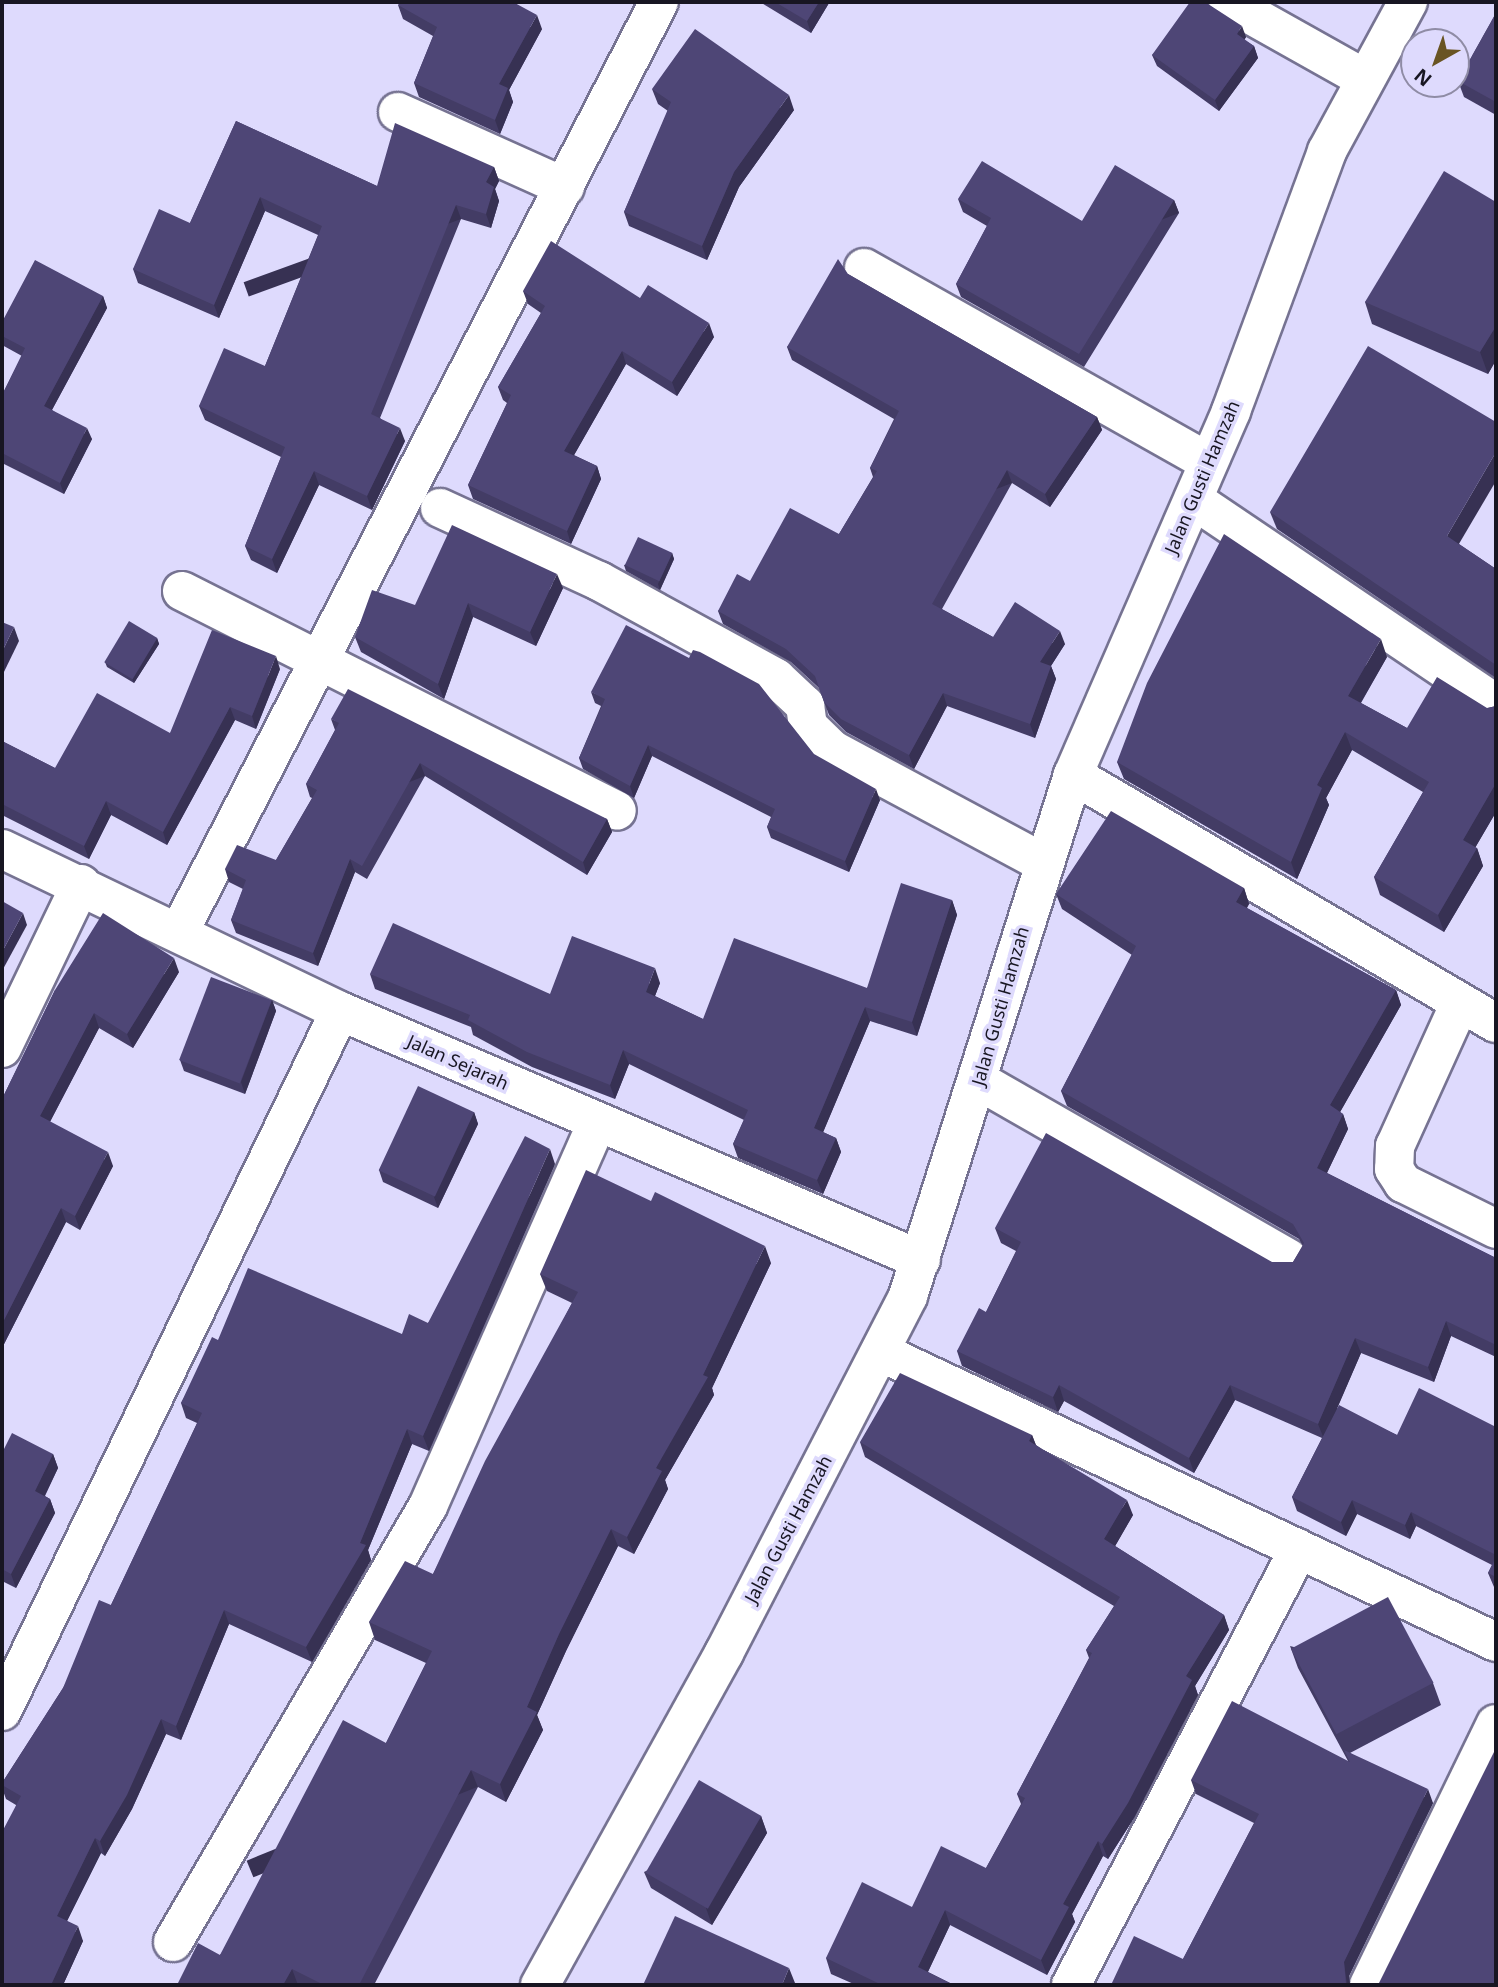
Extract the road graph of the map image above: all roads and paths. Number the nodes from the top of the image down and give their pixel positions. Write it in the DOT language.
graph roads {
  1 [pos="659,2"];
  2 [pos="1228,2"];
  3 [pos="1408,2"];
  4 [pos="1365,79"];
  5 [pos="398,112"];
  6 [pos="565,187"];
  7 [pos="864,268"];
  8 [pos="1207,461"];
  9 [pos="1194,500"];
  10 [pos="440,508"];
  11 [pos="183,591"];
  12 [pos="320,658"];
  13 [pos="1496,704"];
  14 [pos="1073,775"];
  15 [pos="617,811"];
  16 [pos="2,849"];
  17 [pos="1042,862"];
  18 [pos="81,884"];
  19 [pos="180,930"];
  20 [pos="1460,1003"];
  21 [pos="340,1011"];
  22 [pos="1496,1023"];
  23 [pos="2,1048"];
  24 [pos="979,1081"];
  25 [pos="597,1123"];
  26 [pos="1496,1229"];
  27 [pos="1288,1258"];
  28 [pos="921,1260"];
  29 [pos="880,1352"];
  30 [pos="1299,1549"];
  31 [pos="1496,1642"];
  32 [pos="2,1711"];
  33 [pos="1496,1724"];
  34 [pos="173,1942"];
  35 [pos="540,1985"];
  36 [pos="1071,1985"];
  37 [pos="1369,1985"];
  1 -- 6 [label="street"];
  2 -- 4 [label="street"];
  3 -- 4 [label="street, Jalan Gusti Hamzah"];
  4 -- 8 [label="street, Jalan Gusti Hamzah"];
  5 -- 6 [label="street"];
  6 -- 12 [label="street"];
  7 -- 8 [label="street"];
  8 -- 9 [label="street, Jalan Gusti Hamzah"];
  9 -- 13 [label="street"];
  9 -- 14 [label="street, Jalan Gusti Hamzah"];
  10 -- 17 [label="street"];
  11 -- 12 [label="street"];
  12 -- 15 [label="street"];
  12 -- 19 [label="street"];
  14 -- 17 [label="street, Jalan Gusti Hamzah"];
  14 -- 20 [label="street"];
  16 -- 18 [label="street, Jalan Sejarah"];
  17 -- 24 [label="street, Jalan Gusti Hamzah"];
  18 -- 19 [label="street, Jalan Sejarah"];
  18 -- 23 [label="street"];
  19 -- 21 [label="street, Jalan Sejarah"];
  20 -- 22 [label="street"];
  20 -- 26 [label="street"];
  21 -- 25 [label="street, Jalan Sejarah"];
  21 -- 32 [label="street"];
  24 -- 27 [label="street"];
  24 -- 28 [label="street, Jalan Gusti Hamzah"];
  25 -- 28 [label="street, Jalan Sejarah"];
  25 -- 34 [label="street"];
  28 -- 29 [label="street, Jalan Gusti Hamzah"];
  29 -- 30 [label="street"];
  29 -- 35 [label="street, Jalan Gusti Hamzah"];
  30 -- 31 [label="street"];
  30 -- 36 [label="street"];
  33 -- 37 [label="street"];
}
